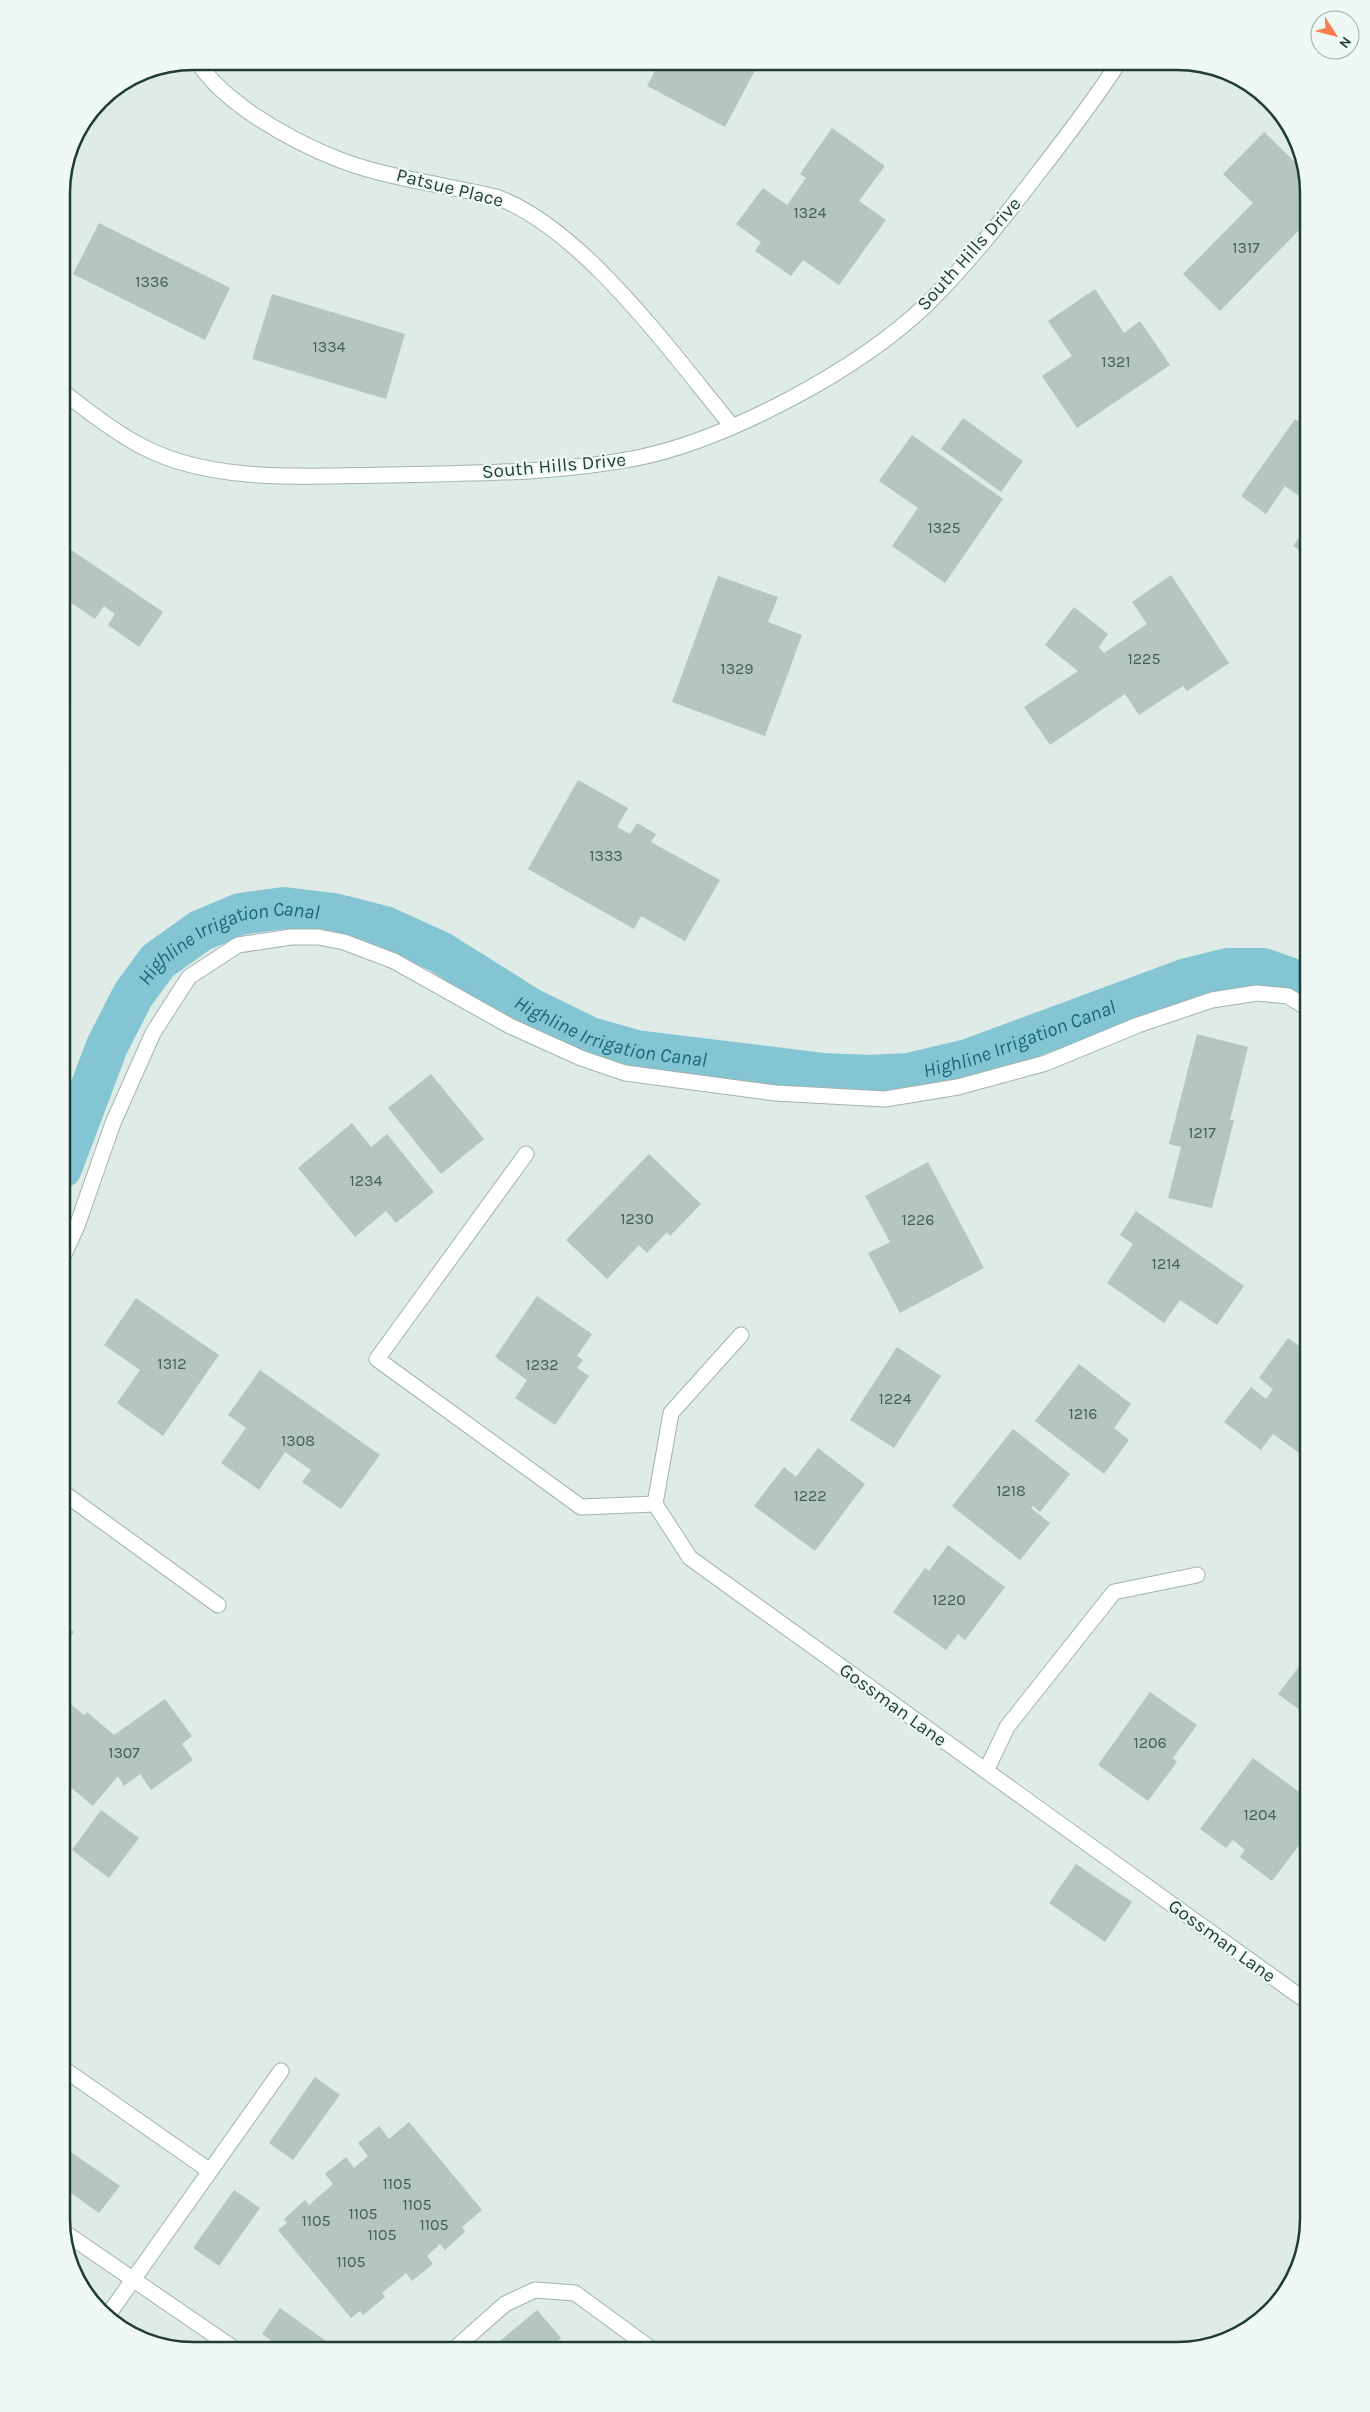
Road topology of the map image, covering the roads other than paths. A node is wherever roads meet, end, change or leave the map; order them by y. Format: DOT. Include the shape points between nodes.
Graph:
graph roads {
  1 [pos="203,70"];
  2 [pos="1113,70"];
  3 [pos="70,396"];
  4 [pos="732,426"];
  5 [pos="1300,1004"];
  6 [pos="526,1154"];
  7 [pos="70,1241"];
  8 [pos="741,1335"];
  9 [pos="70,1498"];
  10 [pos="656,1504"];
  11 [pos="1197,1575"];
  12 [pos="218,1605"];
  13 [pos="986,1771"];
  14 [pos="1300,1997"];
  15 [pos="282,2071"];
  16 [pos="70,2073"];
  17 [pos="210,2172"];
  18 [pos="71,2237"];
  19 [pos="134,2280"];
  20 [pos="111,2310"];
  21 [pos="224,2342"];
  22 [pos="461,2342"];
  23 [pos="642,2342"];
  1 -- 4 [label="street, Patsue Place" via="230,98 266,124 341,161 496,198 517,205 542,221 582,255 636,310"];
  2 -- 4 [label="street, South Hills Drive" via="1002,220 924,307 832,374"];
  3 -- 4 [label="street, South Hills Drive" via="145,448 176,460 218,470 270,475 503,473 593,466 687,444"];
  5 -- 7 [label="street" via="1288,996 1257,993 1212,1000 1138,1025 1046,1063 958,1087 885,1099 775,1093 626,1073 605,1067 510,1026 427,979 364,949 318,937 262,940 238,945 189,977 153,1032 113,1123"];
  6 -- 10 [label="street" via="377,1359 581,1507"];
  8 -- 10 [label="street" via="671,1414"];
  9 -- 12 [label="street"];
  10 -- 13 [label="street, Gossman Lane" via="690,1558"];
  11 -- 13 [label="street" via="1114,1592 1007,1727"];
  13 -- 14 [label="street, Gossman Lane"];
  15 -- 17 [label="street"];
  16 -- 17 [label="street"];
  17 -- 19 [label="street"];
  18 -- 19 [label="street"];
  19 -- 20 [label="street"];
  19 -- 21 [label="street"];
  22 -- 23 [label="street" via="505,2304 535,2290 575,2292"];
}
